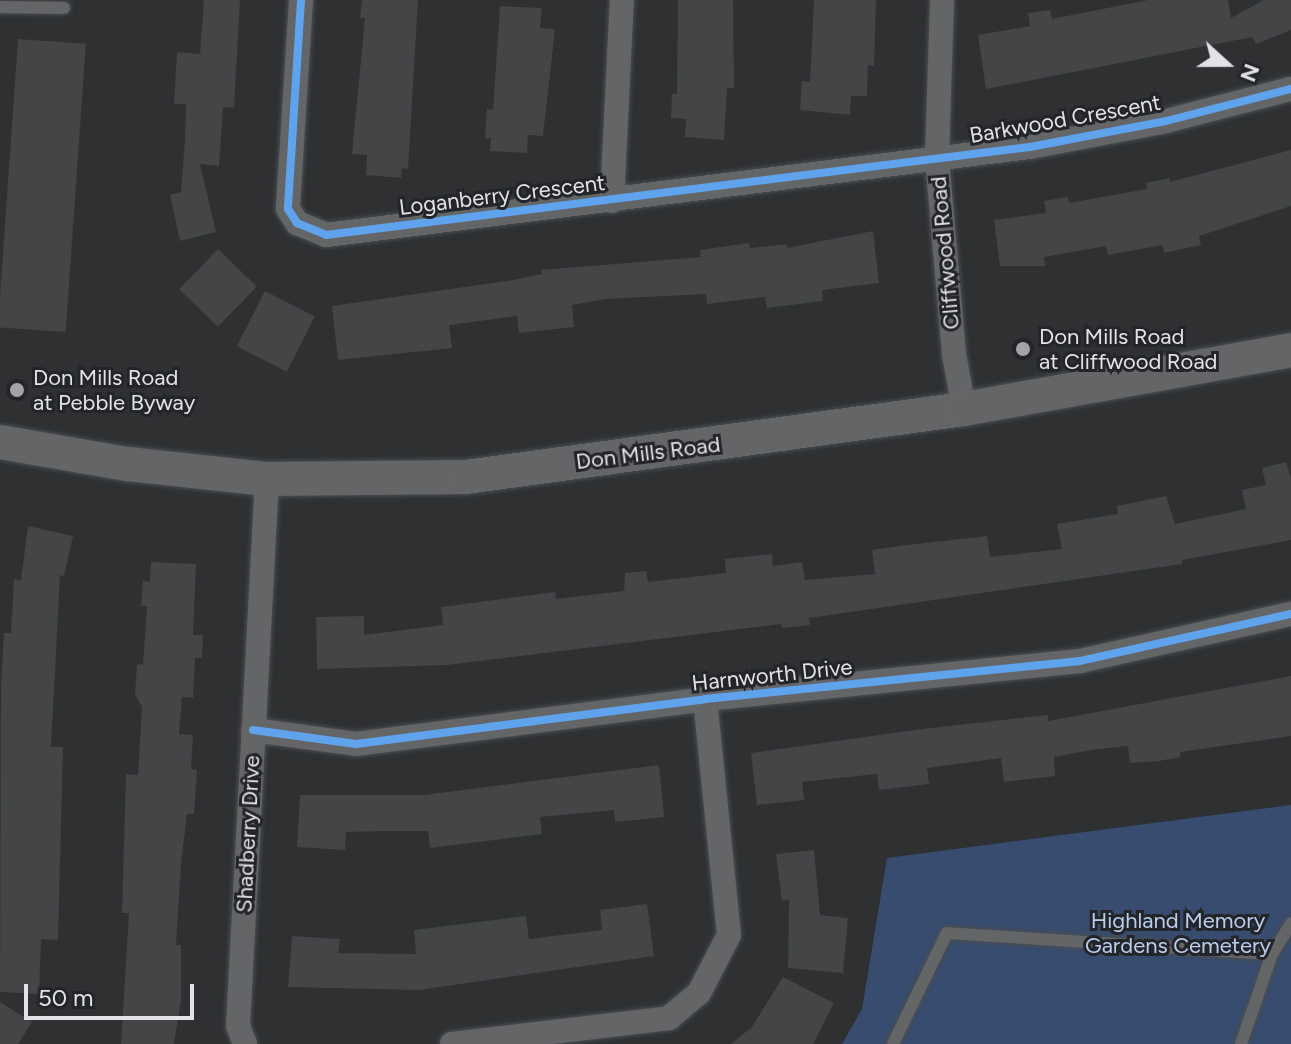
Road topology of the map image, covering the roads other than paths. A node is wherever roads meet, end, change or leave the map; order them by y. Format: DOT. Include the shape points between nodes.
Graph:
graph roads {
  1 [pos="301,0"];
  2 [pos="622,0"];
  3 [pos="942,0"];
  4 [pos="48,4"];
  5 [pos="0,7"];
  6 [pos="64,8"];
  7 [pos="1291,89"];
  8 [pos="937,159"];
  9 [pos="612,201"];
  10 [pos="1291,350"];
  11 [pos="964,409"];
  12 [pos="0,442"];
  13 [pos="267,479"];
  14 [pos="1291,614"];
  15 [pos="705,699"];
  16 [pos="253,730"];
  17 [pos="1291,923"];
  18 [pos="1272,954"];
  19 [pos="245,1044"];
  20 [pos="452,1044"];
  21 [pos="893,1044"];
  22 [pos="1241,1044"];
  1 -- 9 [label="street, Loganberry Crescent" via="288,209 297,223 326,235 344,235"];
  2 -- 9 [label="street"];
  3 -- 8 [label="street, Cliffwood Road"];
  4 -- 5 [label="lane"];
  4 -- 6 [label="lane"];
  7 -- 8 [label="street, Barkwood Crescent" via="1101,135"];
  8 -- 9 [label="street, Loganberry Crescent"];
  8 -- 11 [label="street, Cliffwood Road" via="954,354"];
  10 -- 11 [label="main road, Don Mills Road" via="1155,379"];
  11 -- 13 [label="main road, Don Mills Road" via="466,477"];
  12 -- 13 [label="main road, Don Mills Road" via="128,464"];
  13 -- 16 [label="street, Shadberry Drive"];
  14 -- 15 [label="street, Harnworth Drive" via="1080,661"];
  15 -- 16 [label="street, Harnworth Drive" via="356,744"];
  15 -- 20 [label="street" via="729,935 699,993 669,1018"];
  16 -- 19 [label="street, Shadberry Drive" via="238,1026"];
  17 -- 18 [label="lane"];
  18 -- 21 [label="lane" via="947,933"];
  18 -- 22 [label="lane"];
}
